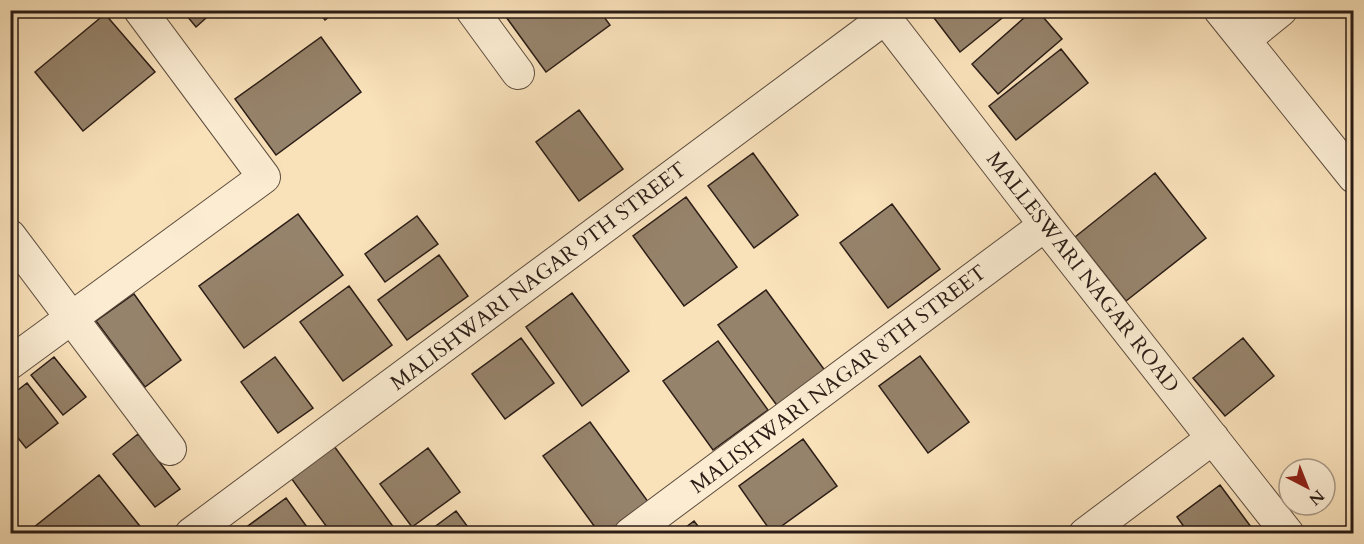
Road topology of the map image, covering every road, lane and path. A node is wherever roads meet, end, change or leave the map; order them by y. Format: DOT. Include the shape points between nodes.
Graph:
graph roads {
  1 [pos="140,10"];
  2 [pos="472,10"];
  3 [pos="1220,10"];
  4 [pos="1281,10"];
  5 [pos="882,14"];
  6 [pos="1244,40"];
  7 [pos="518,73"];
  8 [pos="1353,177"];
  9 [pos="1045,225"];
  10 [pos="10,236"];
  11 [pos="72,318"];
  12 [pos="10,363"];
  13 [pos="1213,438"];
  14 [pos="171,449"];
  15 [pos="191,534"];
  16 [pos="630,534"];
  17 [pos="1084,534"];
  18 [pos="1288,534"];
  1 -- 11 [label="street" via="264,177"];
  2 -- 7 [label="street"];
  3 -- 6 [label="street"];
  4 -- 6 [label="street"];
  5 -- 9 [label="street, MALLESWARI NAGAR ROAD"];
  5 -- 15 [label="street, MALISHWARI NAGAR 9TH STREET"];
  6 -- 8 [label="street"];
  9 -- 13 [label="street, MALLESWARI NAGAR ROAD"];
  9 -- 16 [label="street, MALISHWARI NAGAR 8TH STREET"];
  10 -- 11 [label="street"];
  11 -- 12 [label="street"];
  11 -- 14 [label="street"];
  13 -- 17 [label="street"];
  13 -- 18 [label="street, MALLESWARI NAGAR ROAD"];
}
